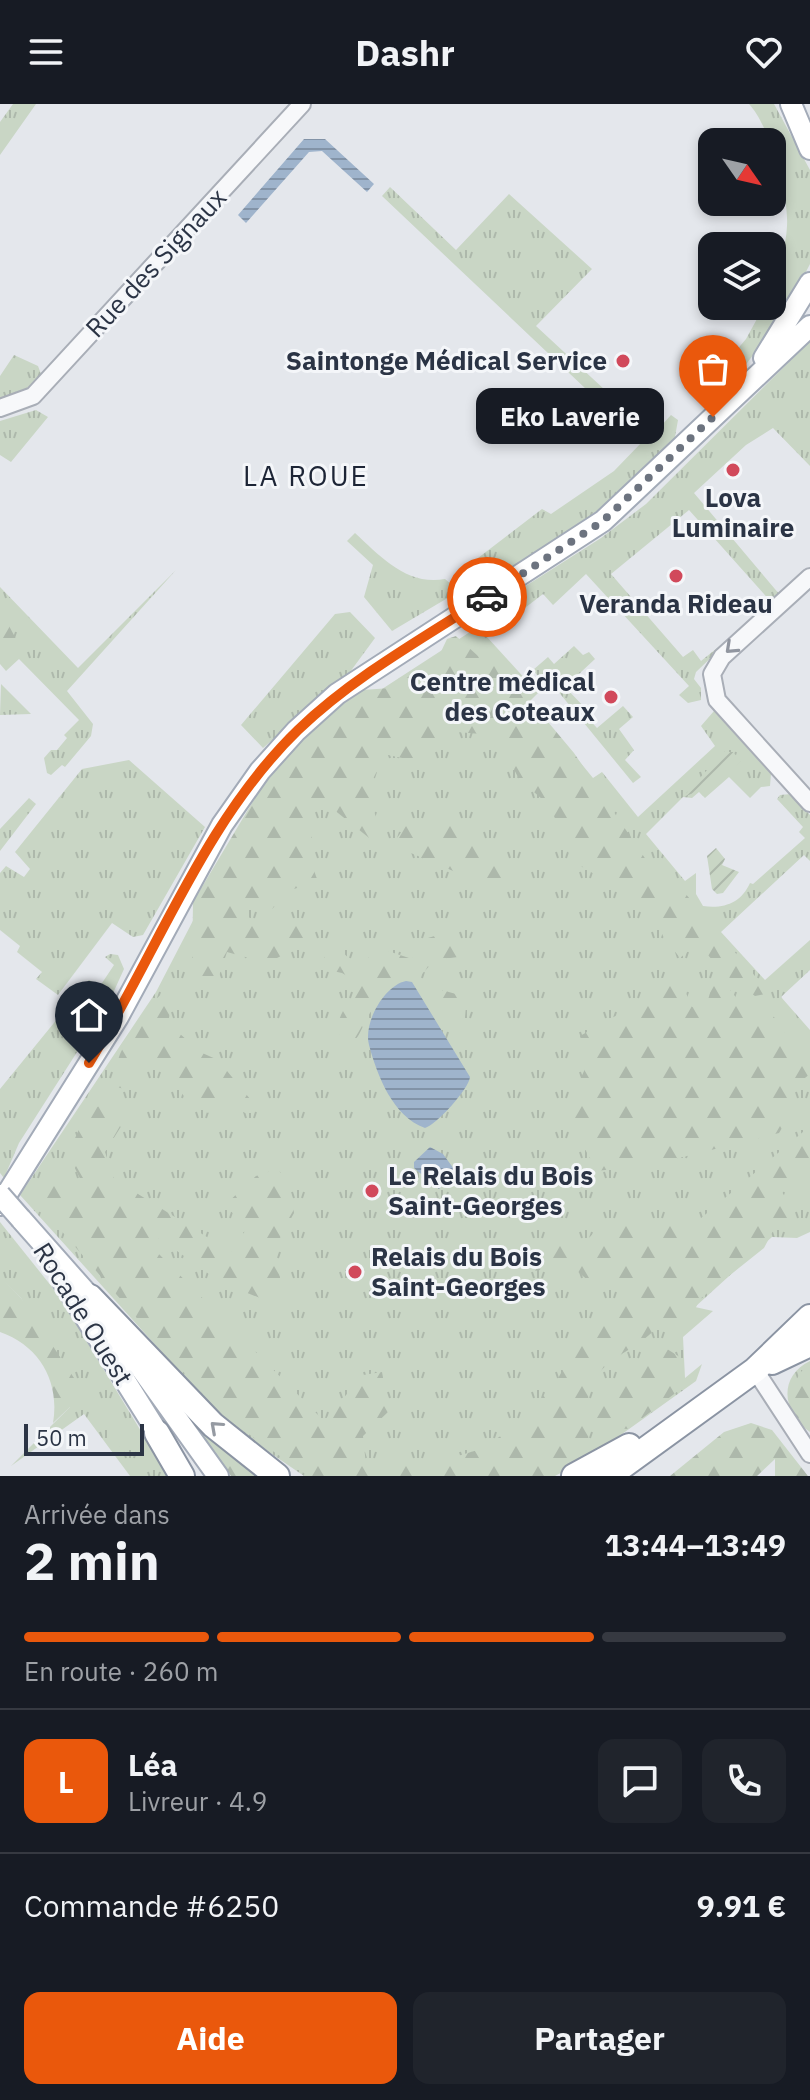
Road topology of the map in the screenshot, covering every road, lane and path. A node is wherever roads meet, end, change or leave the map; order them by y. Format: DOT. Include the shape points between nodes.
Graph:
graph roads {
  1 [pos="302,104"];
  2 [pos="793,104"];
  3 [pos="810,117"];
  4 [pos="810,149"];
  5 [pos="810,283"];
  6 [pos="810,326"];
  7 [pos="751,378"];
  8 [pos="0,408"];
  9 [pos="810,577"];
  10 [pos="810,803"];
  11 [pos="0,1195"];
  12 [pos="0,1205"];
  13 [pos="27,1226"];
  14 [pos="90,1297"];
  15 [pos="810,1317"];
  16 [pos="810,1344"];
  17 [pos="755,1370"];
  18 [pos="712,1401"];
  19 [pos="157,1433"];
  20 [pos="810,1454"];
  21 [pos="184,1476"];
  22 [pos="218,1476"];
  23 [pos="277,1476"];
  24 [pos="574,1476"];
  25 [pos="609,1476"];
  26 [pos="632,1476"];
  1 -- 8 [label="street, Rue des Signaux" via="33,396"];
  2 -- 3 [label="main road"];
  2 -- 4 [label="main road"];
  5 -- 7 [label="main road"];
  6 -- 7 [label="main road"];
  7 -- 12 [label="main road" via="603,521 337,694 296,731 222,825 118,1017"];
  9 -- 10 [label="street, one-way" via="722,657 712,674 717,700"];
  11 -- 13 [label="main road, bridge"];
  13 -- 14 [label="main road, Rocade Ouest"];
  13 -- 19 [label="main road, Rocade Ouest"];
  14 -- 22 [label="main road, Rocade Ouest"];
  23 -- 14 [label="highway, one-way" via="213,1425"];
  15 -- 17 [label="highway"];
  16 -- 17 [label="highway"];
  17 -- 18 [label="highway"];
  17 -- 20 [label="street"];
  18 -- 24 [label="highway"];
  18 -- 25 [label="highway"];
  18 -- 26 [label="highway"];
  19 -- 21 [label="highway"];
}
